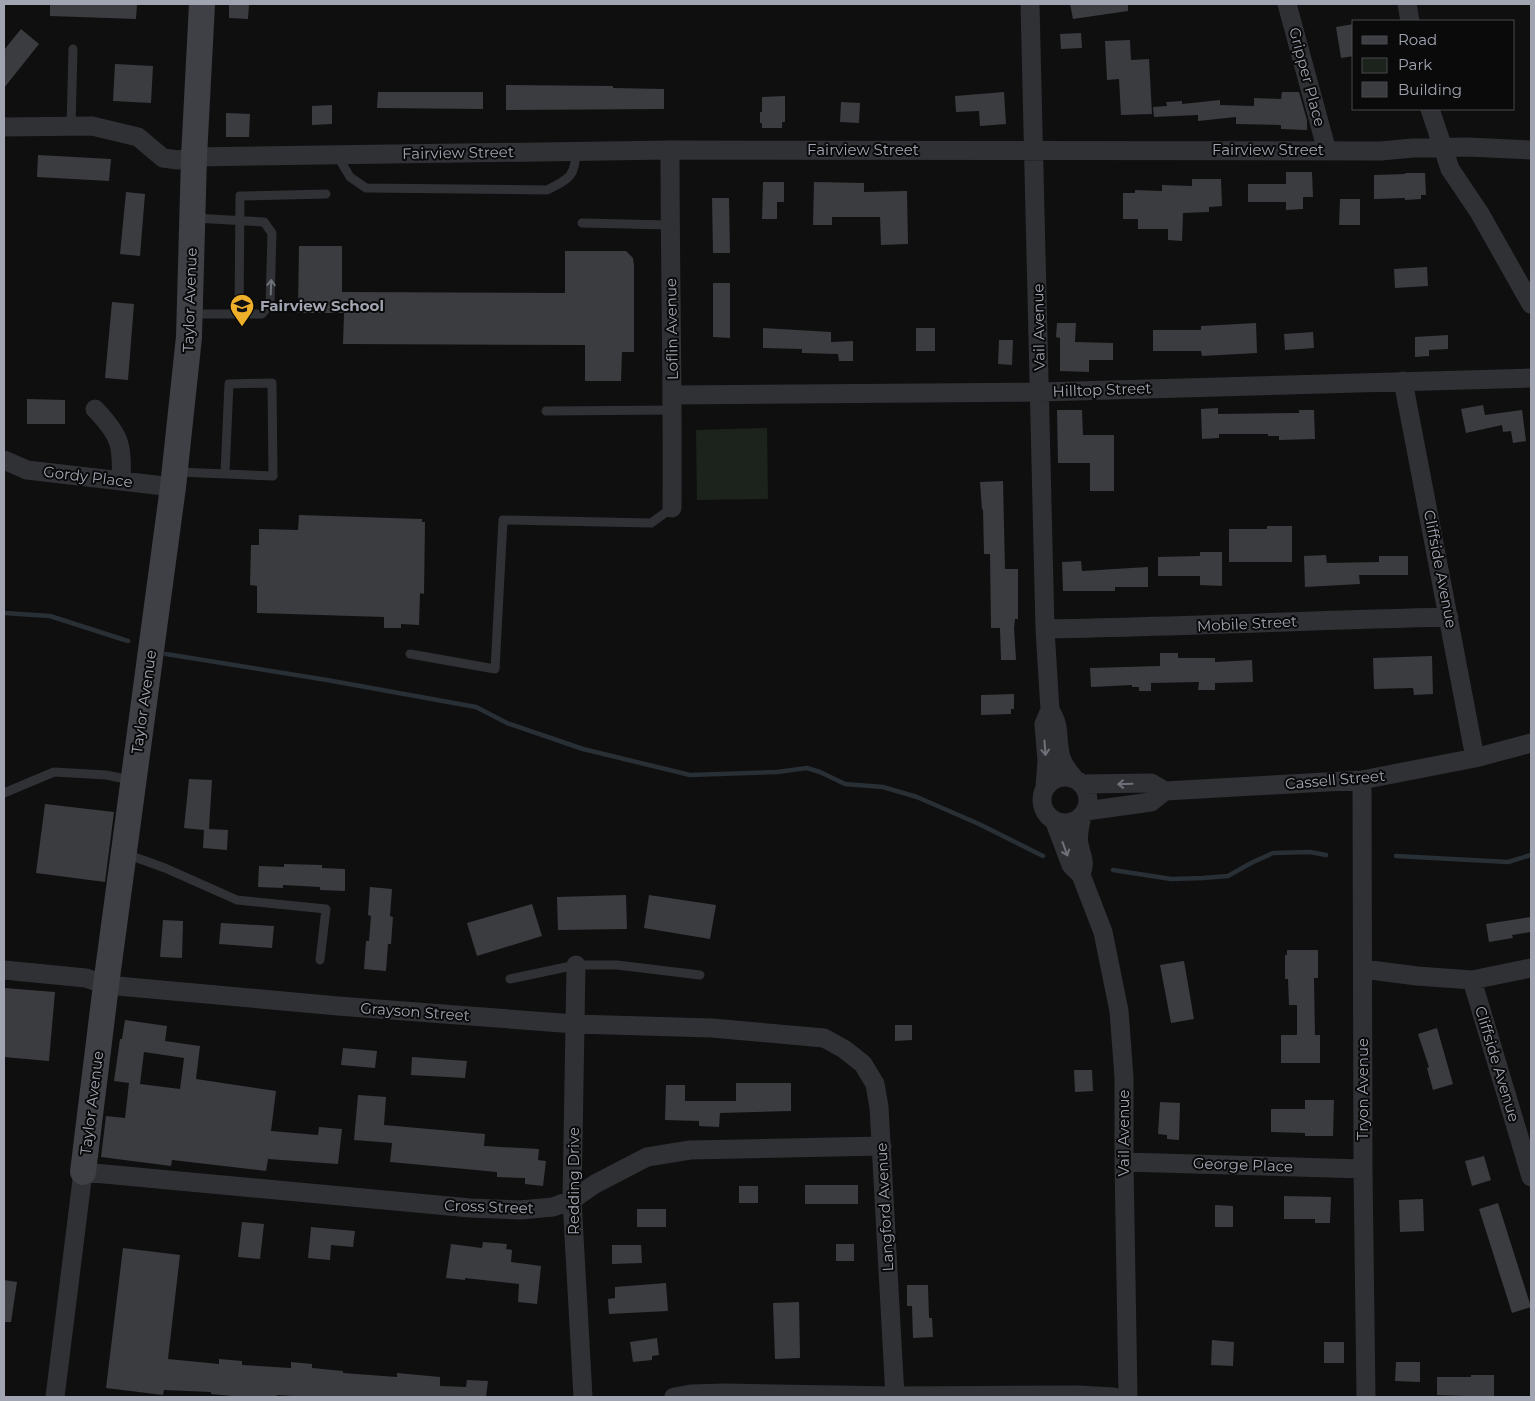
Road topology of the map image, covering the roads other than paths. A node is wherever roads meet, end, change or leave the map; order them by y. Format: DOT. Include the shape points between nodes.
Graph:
graph roads {
  1 [pos="202,4"];
  2 [pos="1030,4"];
  3 [pos="1287,4"];
  4 [pos="1407,4"];
  5 [pos="1410,20"];
  6 [pos="73,49"];
  7 [pos="1430,110"];
  8 [pos="4,126"];
  9 [pos="70,126"];
  10 [pos="1443,148"];
  11 [pos="670,150"];
  12 [pos="1035,150"];
  13 [pos="1327,150"];
  14 [pos="1531,150"];
  15 [pos="576,152"];
  16 [pos="336,155"];
  17 [pos="194,156"];
  18 [pos="326,194"];
  19 [pos="193,218"];
  20 [pos="239,221"];
  21 [pos="582,223"];
  22 [pos="670,225"];
  23 [pos="1531,304"];
  24 [pos="190,314"];
  25 [pos="239,314"];
  26 [pos="1531,378"];
  27 [pos="1403,381"];
  28 [pos="1040,392"];
  29 [pos="673,402"];
  30 [pos="95,409"];
  31 [pos="546,411"];
  32 [pos="4,460"];
  33 [pos="225,473"];
  34 [pos="174,479"];
  35 [pos="121,481"];
  36 [pos="672,508"];
  37 [pos="1449,617"];
  38 [pos="1045,629"];
  39 [pos="410,654"];
  40 [pos="1050,710"];
  41 [pos="1531,743"];
  42 [pos="1475,758"];
  43 [pos="134,780"];
  44 [pos="1362,780"];
  45 [pos="1079,781"];
  46 [pos="1045,787"];
  47 [pos="1165,791"];
  48 [pos="4,793"];
  49 [pos="1084,814"];
  50 [pos="1054,820"];
  51 [pos="124,853"];
  52 [pos="1081,875"];
  53 [pos="320,960"];
  54 [pos="576,965"];
  55 [pos="1531,968"];
  56 [pos="1363,969"];
  57 [pos="4,970"];
  58 [pos="700,975"];
  59 [pos="510,979"];
  60 [pos="1472,980"];
  61 [pos="106,985"];
  62 [pos="575,1024"];
  63 [pos="827,1040"];
  64 [pos="882,1146"];
  65 [pos="1124,1162"];
  66 [pos="1363,1169"];
  67 [pos="83,1172"];
  68 [pos="1531,1177"];
  69 [pos="572,1200"];
  70 [pos="895,1396"];
  71 [pos="55,1397"];
  72 [pos="583,1397"];
  73 [pos="674,1397"];
  74 [pos="1114,1397"];
  75 [pos="1128,1397"];
  76 [pos="1366,1397"];
  1 -- 17 [label="street, Taylor Avenue"];
  2 -- 12 [label="street, Vail Avenue"];
  3 -- 13 [label="street, Gripper Place"];
  4 -- 5 [label="street"];
  6 -- 9 [label="lane"];
  7 -- 10 [label="street"];
  8 -- 9 [label="street, Fairview Street"];
  9 -- 17 [label="street, Fairview Street" via="92,126 138,137 163,158 178,160"];
  10 -- 13 [label="street, Fairview Street"];
  10 -- 14 [label="street, Fairview Street"];
  10 -- 23 [label="street" via="1450,169 1479,212"];
  11 -- 12 [label="street, Fairview Street"];
  11 -- 15 [label="street, Fairview Street"];
  11 -- 22 [label="street, Loflin Avenue"];
  12 -- 13 [label="street, Fairview Street"];
  12 -- 28 [label="street, Vail Avenue"];
  15 -- 16 [label="street, Fairview Street"];
  15 -- 16 [label="lane" via="576,167 566,181 548,190 366,188 350,177"];
  16 -- 17 [label="street, Fairview Street"];
  17 -- 19 [label="street, Taylor Avenue"];
  18 -- 20 [label="lane" via="240,196"];
  19 -- 20 [label="lane"];
  19 -- 24 [label="street, Taylor Avenue"];
  20 -- 25 [label="lane"];
  25 -- 20 [label="lane, one-way" via="262,314 270,304 272,233 264,222"];
  21 -- 22 [label="lane"];
  22 -- 29 [label="street, Loflin Avenue"];
  24 -- 25 [label="lane"];
  24 -- 34 [label="street, Taylor Avenue"];
  26 -- 27 [label="street, Hilltop Street"];
  27 -- 28 [label="street, Hilltop Street"];
  27 -- 37 [label="street, Cliffside Avenue"];
  28 -- 29 [label="street, Hilltop Street"];
  28 -- 38 [label="street, Vail Avenue"];
  29 -- 31 [label="lane"];
  29 -- 36 [label="street, Loflin Avenue"];
  30 -- 35 [label="street" via="118,439 122,459"];
  32 -- 35 [label="street, Gordy Place" via="27,470"];
  33 -- 33 [label="lane" via="272,476 272,383 229,384"];
  33 -- 34 [label="lane"];
  34 -- 35 [label="street, Gordy Place"];
  34 -- 43 [label="street, Taylor Avenue"];
  36 -- 39 [label="lane" via="651,523 503,520 495,669"];
  37 -- 38 [label="street, Mobile Street"];
  37 -- 42 [label="street, Cliffside Avenue"];
  38 -- 40 [label="street, Vail Avenue"];
  40 -- 45 [label="street, Vail Avenue" via="1057,722 1060,755 1066,768"];
  40 -- 46 [label="street, Vail Avenue, one-way" via="1044,724"];
  41 -- 42 [label="street, Cassell Street"];
  42 -- 44 [label="street, Cassell Street"];
  43 -- 48 [label="lane" via="54,772"];
  43 -- 51 [label="street, Taylor Avenue"];
  44 -- 47 [label="street, Cassell Street"];
  44 -- 56 [label="street, Tryon Avenue"];
  45 -- 46 [label="street" via="1058,777"];
  47 -- 45 [label="street, Cassell Street, one-way" via="1151,783"];
  45 -- 49 [label="street" via="1089,796"];
  46 -- 50 [label="street" via="1042,803 1048,816"];
  47 -- 49 [label="street, Cassell Street" via="1151,802"];
  49 -- 50 [label="street" via="1069,823"];
  49 -- 52 [label="street, Vail Avenue" via="1078,836 1085,861"];
  50 -- 52 [label="street, Vail Avenue, one-way" via="1071,865"];
  51 -- 53 [label="lane" via="237,900 326,909"];
  51 -- 61 [label="street, Taylor Avenue"];
  52 -- 65 [label="street, Vail Avenue" via="1103,932 1119,1011 1124,1077"];
  54 -- 58 [label="lane" via="617,965"];
  54 -- 59 [label="lane"];
  54 -- 62 [label="street, Redding Drive"];
  55 -- 60 [label="street"];
  56 -- 60 [label="street"];
  56 -- 66 [label="street, Tryon Avenue"];
  57 -- 61 [label="street, Grayson Street" via="86,978"];
  60 -- 68 [label="street, Cliffside Avenue"];
  61 -- 62 [label="street, Grayson Street"];
  61 -- 67 [label="street, Taylor Avenue"];
  62 -- 63 [label="street, Grayson Street" via="712,1028"];
  62 -- 69 [label="street, Redding Drive"];
  63 -- 64 [label="street, Langford Avenue" via="863,1064 875,1084"];
  64 -- 69 [label="street, Cross Street" via="690,1150 647,1157"];
  64 -- 70 [label="street, Langford Avenue"];
  65 -- 66 [label="street, George Place"];
  65 -- 75 [label="street, Vail Avenue"];
  66 -- 76 [label="street, Tryon Avenue"];
  67 -- 69 [label="street, Cross Street" via="470,1208 520,1210 553,1207"];
  67 -- 71 [label="street, Taylor Avenue"];
  69 -- 72 [label="street, Redding Drive"];
  70 -- 73 [label="street" via="725,1393"];
  70 -- 74 [label="street"];
}
